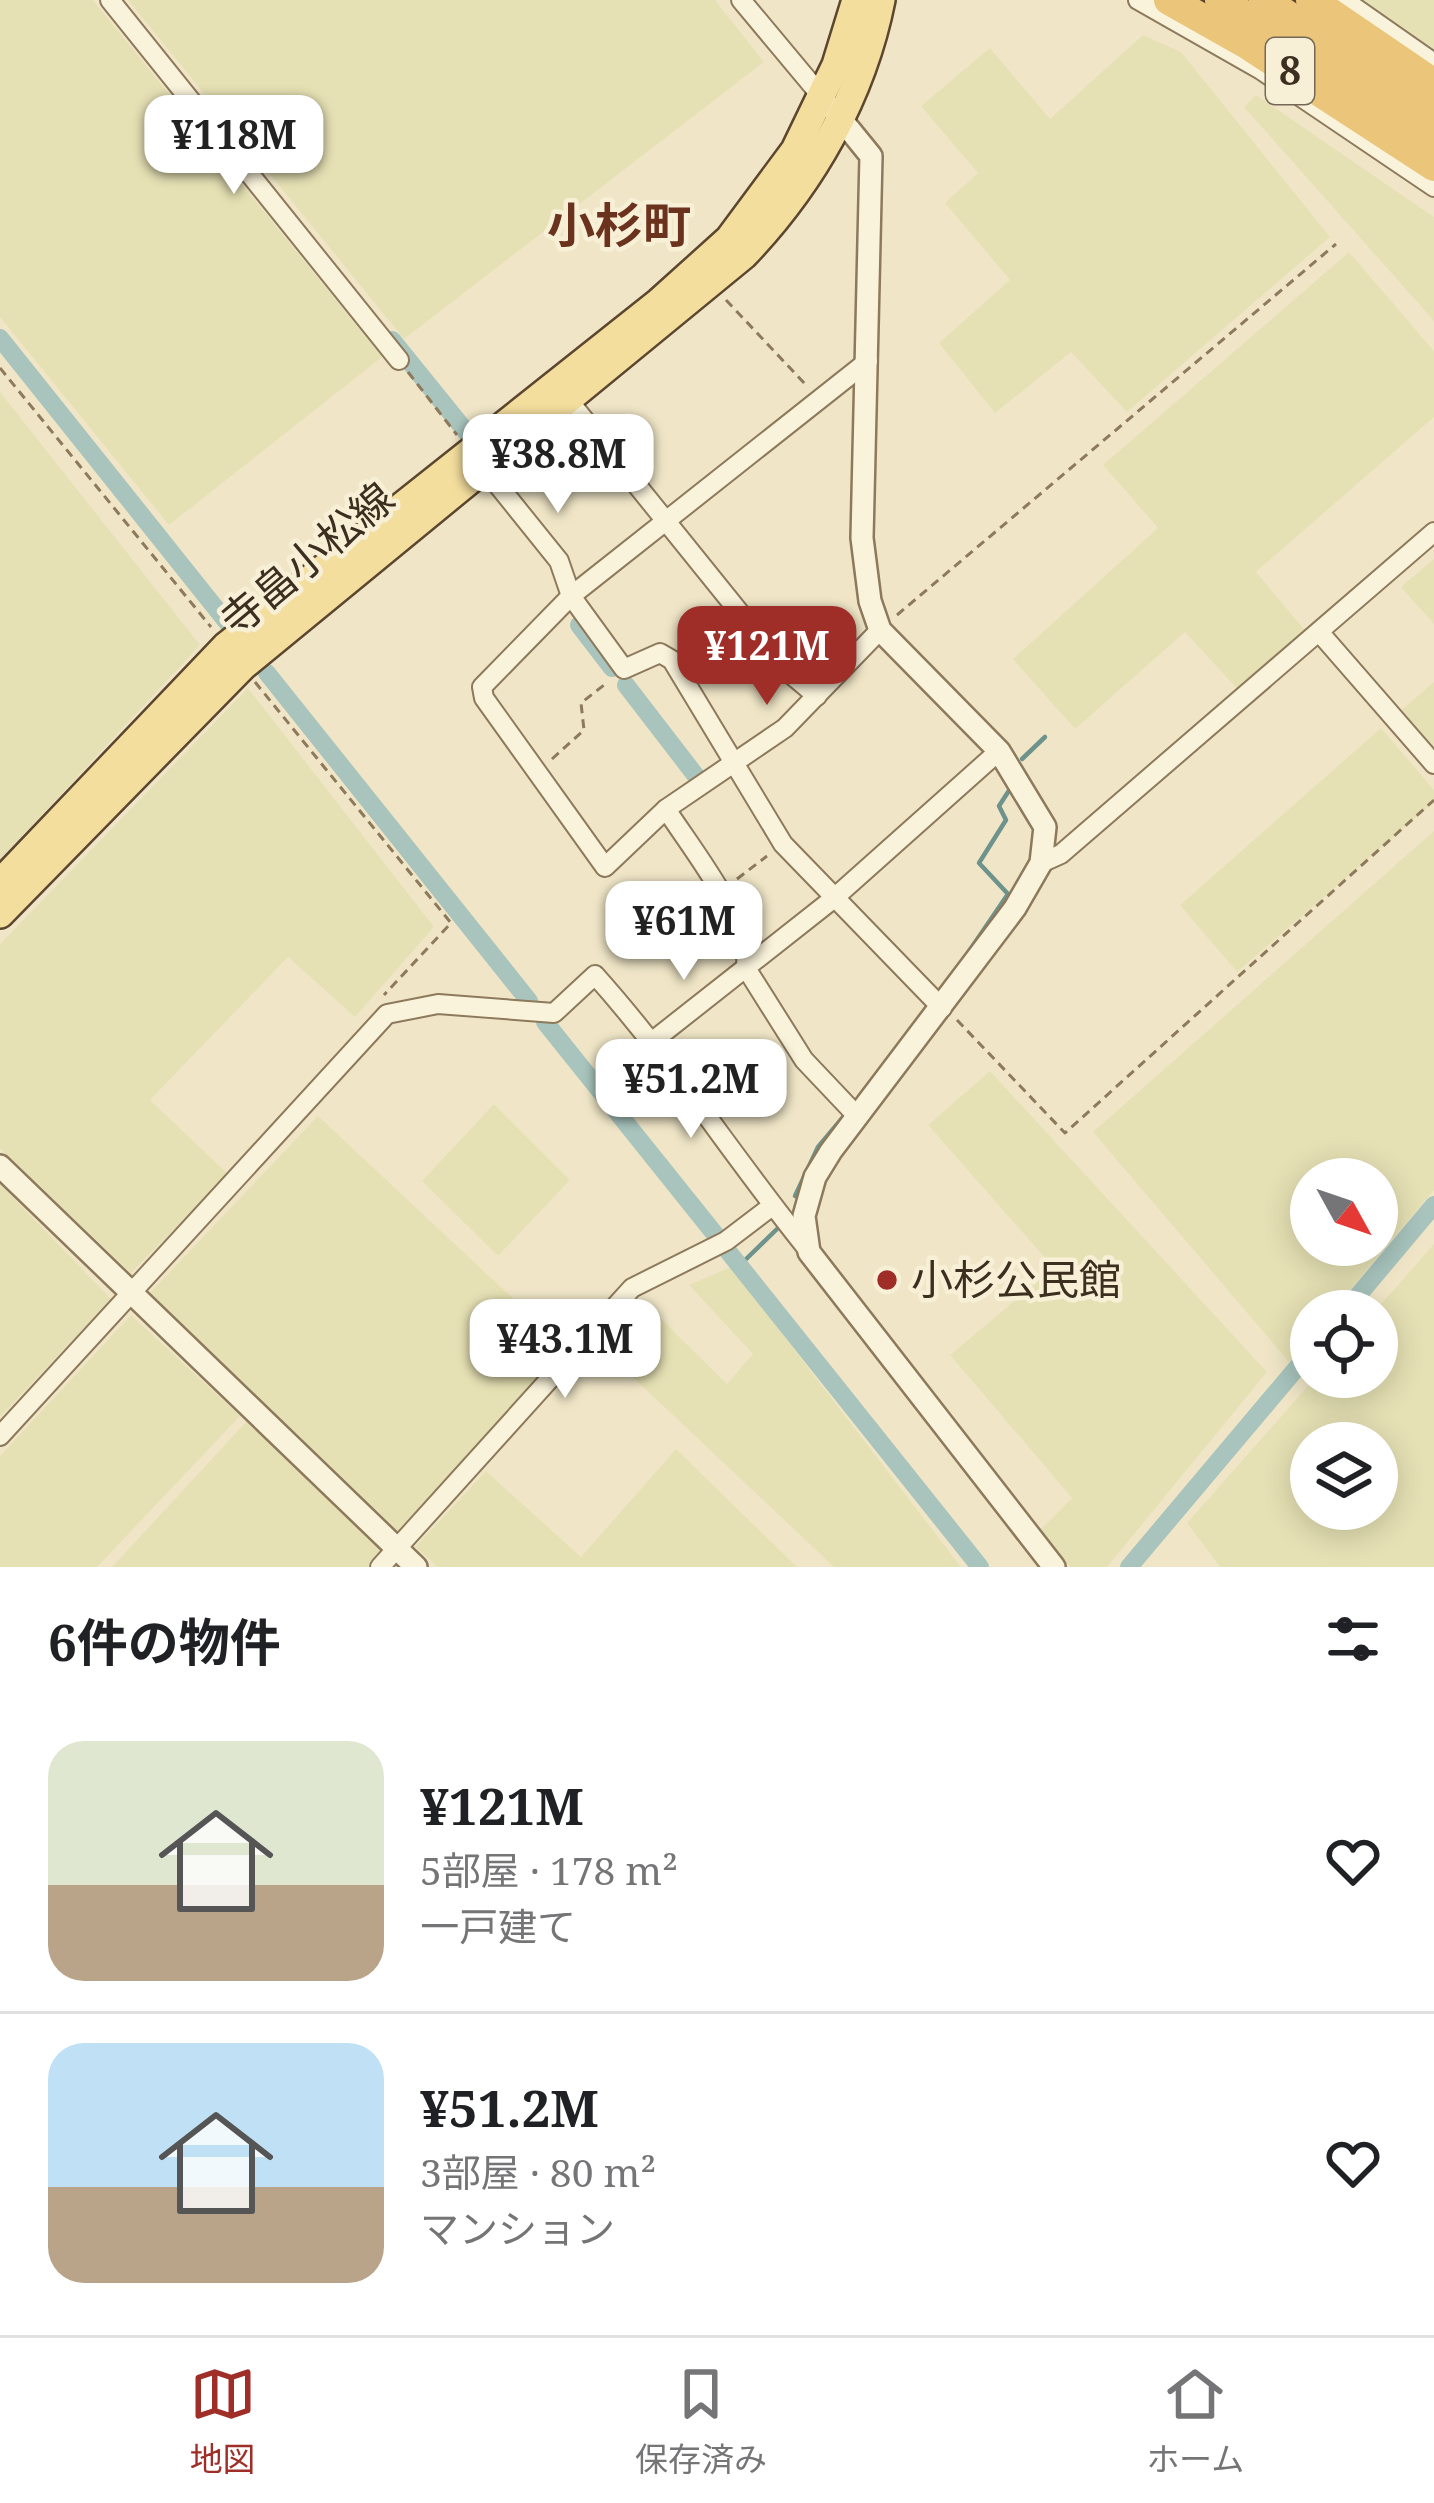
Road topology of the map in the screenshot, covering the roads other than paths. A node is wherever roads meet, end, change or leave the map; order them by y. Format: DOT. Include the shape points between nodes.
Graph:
graph roads {
  1 [pos="110,0"];
  2 [pos="741,0"];
  3 [pos="856,0"];
  4 [pos="881,0"];
  5 [pos="1138,0"];
  6 [pos="1168,0"];
  7 [pos="1220,0"];
  8 [pos="1264,0"];
  9 [pos="1311,0"];
  10 [pos="1344,0"];
  11 [pos="1434,63"];
  12 [pos="1434,84"];
  13 [pos="822,97"];
  14 [pos="1434,112"];
  15 [pos="841,119"];
  16 [pos="1434,136"];
  17 [pos="1434,166"];
  18 [pos="1434,187"];
  19 [pos="399,360"];
  20 [pos="868,361"];
  21 [pos="569,401"];
  22 [pos="478,461"];
  23 [pos="665,517"];
  24 [pos="1434,532"];
  25 [pos="571,596"];
  26 [pos="880,630"];
  27 [pos="1320,633"];
  28 [pos="235,656"];
  29 [pos="817,696"];
  30 [pos="999,751"];
  31 [pos="736,764"];
  32 [pos="1434,764"];
  33 [pos="666,809"];
  34 [pos="1042,862"];
  35 [pos="0,883"];
  36 [pos="833,899"];
  37 [pos="0,914"];
  38 [pos="746,968"];
  39 [pos="942,1008"];
  40 [pos="654,1040"];
  41 [pos="858,1117"];
  42 [pos="0,1166"];
  43 [pos="772,1206"];
  44 [pos="809,1252"];
  45 [pos="132,1296"];
  46 [pos="0,1436"];
  47 [pos="397,1550"];
  48 [pos="380,1567"];
  49 [pos="416,1567"];
  50 [pos="1054,1567"];
  1 -- 19 [label="street"];
  2 -- 13 [label="street"];
  3 -- 13 [label="main road, 寺畠小松線"];
  4 -- 15 [label="main road, 寺畠小松線"];
  5 -- 18 [label="street" via="1261,70"];
  6 -- 17 [label="highway, 8"];
  7 -- 16 [label="highway, 8"];
  8 -- 14 [label="highway, 8"];
  9 -- 12 [label="highway, 8"];
  10 -- 11 [label="street"];
  13 -- 15 [label="street"];
  13 -- 22 [label="main road, 寺畠小松線" via="784,169 729,239"];
  15 -- 20 [label="street" via="871,156"];
  15 -- 21 [label="main road, 寺畠小松線" via="768,230"];
  20 -- 23 [label="street"];
  20 -- 26 [label="street" via="862,538"];
  21 -- 22 [label="main road, 寺畠小松線"];
  21 -- 23 [label="street"];
  22 -- 25 [label="street" via="559,561"];
  22 -- 28 [label="main road, 寺畠小松線"];
  23 -- 25 [label="street"];
  23 -- 29 [label="street" via="785,670"];
  24 -- 27 [label="street"];
  25 -- 31 [label="street" via="624,669 660,653 672,660"];
  25 -- 33 [label="street" via="482,687 484,698 605,867"];
  26 -- 29 [label="street"];
  26 -- 30 [label="street"];
  27 -- 32 [label="street"];
  27 -- 34 [label="street"];
  28 -- 35 [label="main road, 寺畠小松線"];
  28 -- 37 [label="main road, 寺畠小松線"];
  29 -- 31 [label="street"];
  30 -- 34 [label="street" via="1045,827"];
  30 -- 36 [label="street"];
  31 -- 33 [label="street"];
  31 -- 36 [label="street" via="783,844"];
  33 -- 38 [label="street" via="719,892 748,955"];
  34 -- 39 [label="street"];
  36 -- 38 [label="street"];
  36 -- 39 [label="street"];
  38 -- 40 [label="street"];
  38 -- 41 [label="street" via="804,1060"];
  39 -- 41 [label="street"];
  40 -- 43 [label="street"];
  40 -- 45 [label="street" via="595,975 554,1012 439,1004 387,1014"];
  41 -- 44 [label="street" via="814,1177 803,1216"];
  42 -- 45 [label="street"];
  43 -- 44 [label="street"];
  43 -- 47 [label="street" via="726,1241 632,1288"];
  44 -- 50 [label="street"];
  45 -- 46 [label="street"];
  45 -- 47 [label="street"];
  47 -- 48 [label="street"];
  47 -- 49 [label="street"];
}
